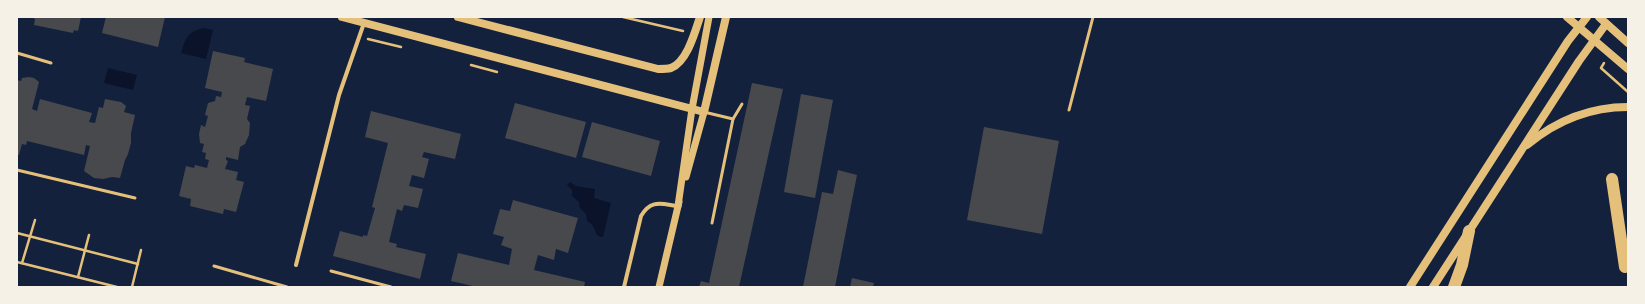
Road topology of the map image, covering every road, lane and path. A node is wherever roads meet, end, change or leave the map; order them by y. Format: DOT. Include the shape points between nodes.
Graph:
graph roads {
  1 [pos="342,17"];
  2 [pos="458,17"];
  3 [pos="623,17"];
  4 [pos="700,17"];
  5 [pos="709,17"];
  6 [pos="726,17"];
  7 [pos="1094,17"];
  8 [pos="1567,17"];
  9 [pos="1587,17"];
  10 [pos="1598,17"];
  11 [pos="364,23"];
  12 [pos="1606,24"];
  13 [pos="1579,27"];
  14 [pos="685,32"];
  15 [pos="360,37"];
  16 [pos="1594,40"];
  17 [pos="1628,43"];
  18 [pos="403,47"];
  19 [pos="17,53"];
  20 [pos="51,63"];
  21 [pos="466,64"];
  22 [pos="1601,68"];
  23 [pos="1628,69"];
  24 [pos="502,73"];
  25 [pos="1628,92"];
  26 [pos="742,104"];
  27 [pos="1628,107"];
  28 [pos="692,109"];
  29 [pos="1069,110"];
  30 [pos="704,112"];
  31 [pos="733,119"];
  32 [pos="1520,150"];
  33 [pos="17,170"];
  34 [pos="1612,179"];
  35 [pos="135,198"];
  36 [pos="678,206"];
  37 [pos="35,220"];
  38 [pos="712,223"];
  39 [pos="1469,231"];
  40 [pos="17,233"];
  41 [pos="89,235"];
  42 [pos="30,236"];
  43 [pos="84,250"];
  44 [pos="141,250"];
  45 [pos="17,262"];
  46 [pos="22,263"];
  47 [pos="138,264"];
  48 [pos="296,265"];
  49 [pos="214,266"];
  50 [pos="1625,267"];
  51 [pos="331,271"];
  52 [pos="78,277"];
  53 [pos="117,287"];
  54 [pos="132,287"];
  55 [pos="287,287"];
  56 [pos="391,287"];
  57 [pos="624,287"];
  58 [pos="659,287"];
  59 [pos="1410,287"];
  60 [pos="1433,287"];
  61 [pos="1454,287"];
  1 -- 11 [label="main road"];
  2 -- 4 [label="main road" via="658,69 671,68 679,63 693,40"];
  3 -- 14 [label="path"];
  5 -- 28 [label="street"];
  6 -- 30 [label="main road"];
  7 -- 29 [label="lane"];
  8 -- 13 [label="main road"];
  9 -- 13 [label="main road"];
  10 -- 12 [label="main road"];
  11 -- 15 [label="street"];
  11 -- 28 [label="main road"];
  12 -- 16 [label="main road"];
  12 -- 17 [label="main road"];
  13 -- 16 [label="main road"];
  13 -- 59 [label="main road"];
  15 -- 18 [label="path"];
  15 -- 48 [label="street" via="339,95"];
  16 -- 23 [label="main road"];
  16 -- 32 [label="main road"];
  19 -- 20 [label="lane"];
  21 -- 24 [label="path"];
  22 -- 25 [label="path"];
  26 -- 31 [label="lane"];
  27 -- 32 [label="main road" via="1597,109 1565,119"];
  28 -- 30 [label="main road"];
  28 -- 36 [label="street"];
  30 -- 31 [label="lane"];
  30 -- 36 [label="street"];
  31 -- 38 [label="lane"];
  32 -- 39 [label="main road"];
  33 -- 35 [label="lane"];
  34 -- 50 [label="highway"];
  36 -- 57 [label="street" via="654,204 646,208 641,216"];
  36 -- 58 [label="street"];
  37 -- 42 [label="path"];
  39 -- 60 [label="main road"];
  39 -- 61 [label="highway" via="1462,265"];
  40 -- 42 [label="path"];
  41 -- 43 [label="path"];
  42 -- 43 [label="path"];
  42 -- 46 [label="path"];
  43 -- 47 [label="path"];
  43 -- 52 [label="path"];
  44 -- 47 [label="path"];
  45 -- 46 [label="path"];
  46 -- 52 [label="path"];
  47 -- 54 [label="path"];
  49 -- 55 [label="lane"];
  51 -- 56 [label="lane"];
  52 -- 53 [label="path"];
}
